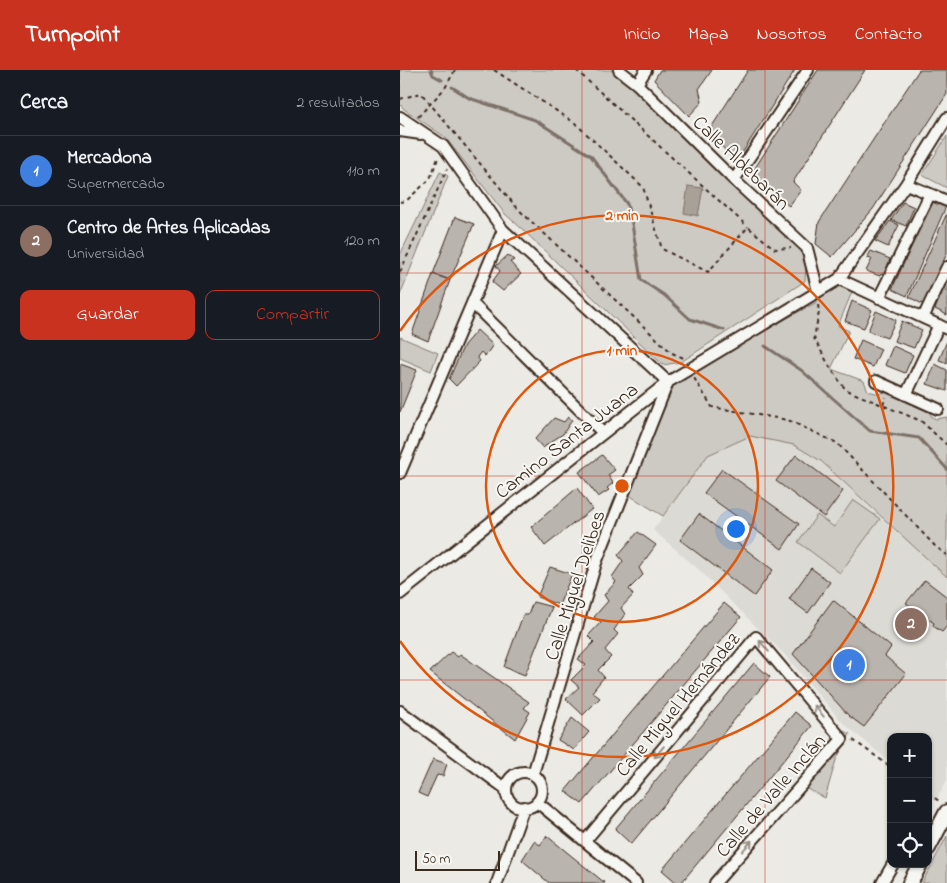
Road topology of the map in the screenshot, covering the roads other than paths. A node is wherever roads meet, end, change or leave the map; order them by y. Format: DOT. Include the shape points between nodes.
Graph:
graph roads {
  1 [pos="619,70"];
  2 [pos="646,70"];
  3 [pos="808,70"];
  4 [pos="637,84"];
  5 [pos="400,118"];
  6 [pos="947,118"];
  7 [pos="400,131"];
  8 [pos="425,134"];
  9 [pos="734,180"];
  10 [pos="906,184"];
  11 [pos="930,194"];
  12 [pos="947,202"];
  13 [pos="503,230"];
  14 [pos="947,267"];
  15 [pos="839,279"];
  16 [pos="818,292"];
  17 [pos="879,298"];
  18 [pos="472,302"];
  19 [pos="923,318"];
  20 [pos="943,327"];
  21 [pos="876,381"];
  22 [pos="668,382"];
  23 [pos="906,395"];
  24 [pos="938,409"];
  25 [pos="603,433"];
  26 [pos="400,473"];
  27 [pos="400,594"];
  28 [pos="796,684"];
  29 [pos="400,711"];
  30 [pos="533,774"];
  31 [pos="506,789"];
  32 [pos="537,802"];
  33 [pos="524,808"];
  34 [pos="947,812"];
  35 [pos="932,840"];
  36 [pos="585,841"];
  37 [pos="891,868"];
  38 [pos="918,868"];
  39 [pos="497,883"];
  40 [pos="636,883"];
  41 [pos="715,883"];
  42 [pos="882,883"];
  43 [pos="910,883"];
  1 -- 4 [label="street, Calle Aldebarán"];
  2 -- 4 [label="street"];
  3 -- 9 [label="street"];
  4 -- 9 [label="street, Calle Aldebarán"];
  5 -- 8 [label="street"];
  6 -- 10 [label="street"];
  7 -- 8 [label="street"];
  8 -- 13 [label="street" via="443,146"];
  9 -- 16 [label="street, Calle Aldebarán" via="807,248"];
  10 -- 11 [label="street"];
  10 -- 15 [label="street"];
  11 -- 12 [label="street"];
  11 -- 17 [label="street"];
  13 -- 18 [label="street"];
  13 -- 22 [label="street"];
  14 -- 19 [label="street"];
  15 -- 16 [label="street, Camino Santa Juana"];
  15 -- 17 [label="street"];
  16 -- 22 [label="street, Camino Santa Juana"];
  17 -- 19 [label="street"];
  18 -- 25 [label="street"];
  18 -- 26 [label="street"];
  19 -- 20 [label="street"];
  20 -- 23 [label="street"];
  21 -- 23 [label="street"];
  22 -- 25 [label="street, Camino Santa Juana"];
  22 -- 30 [label="street, Calle Miguel Delibes" via="596,563"];
  23 -- 24 [label="street"];
  25 -- 27 [label="street, Camino Santa Juana"];
  28 -- 36 [label="street, Calle Miguel Hernández, one-way" via="756,637"];
  41 -- 28 [label="street, Calle de Valle Inclán, one-way" via="842,739"];
  29 -- 31 [label="street"];
  30 -- 31 [label="street" via="520,772 514,775"];
  30 -- 32 [label="street" via="542,790"];
  31 -- 33 [label="street" via="509,800"];
  32 -- 33 [label="street"];
  32 -- 36 [label="street"];
  33 -- 39 [label="street"];
  34 -- 35 [label="street"];
  36 -- 40 [label="street"];
  37 -- 42 [label="street"];
  38 -- 43 [label="street"];
}
